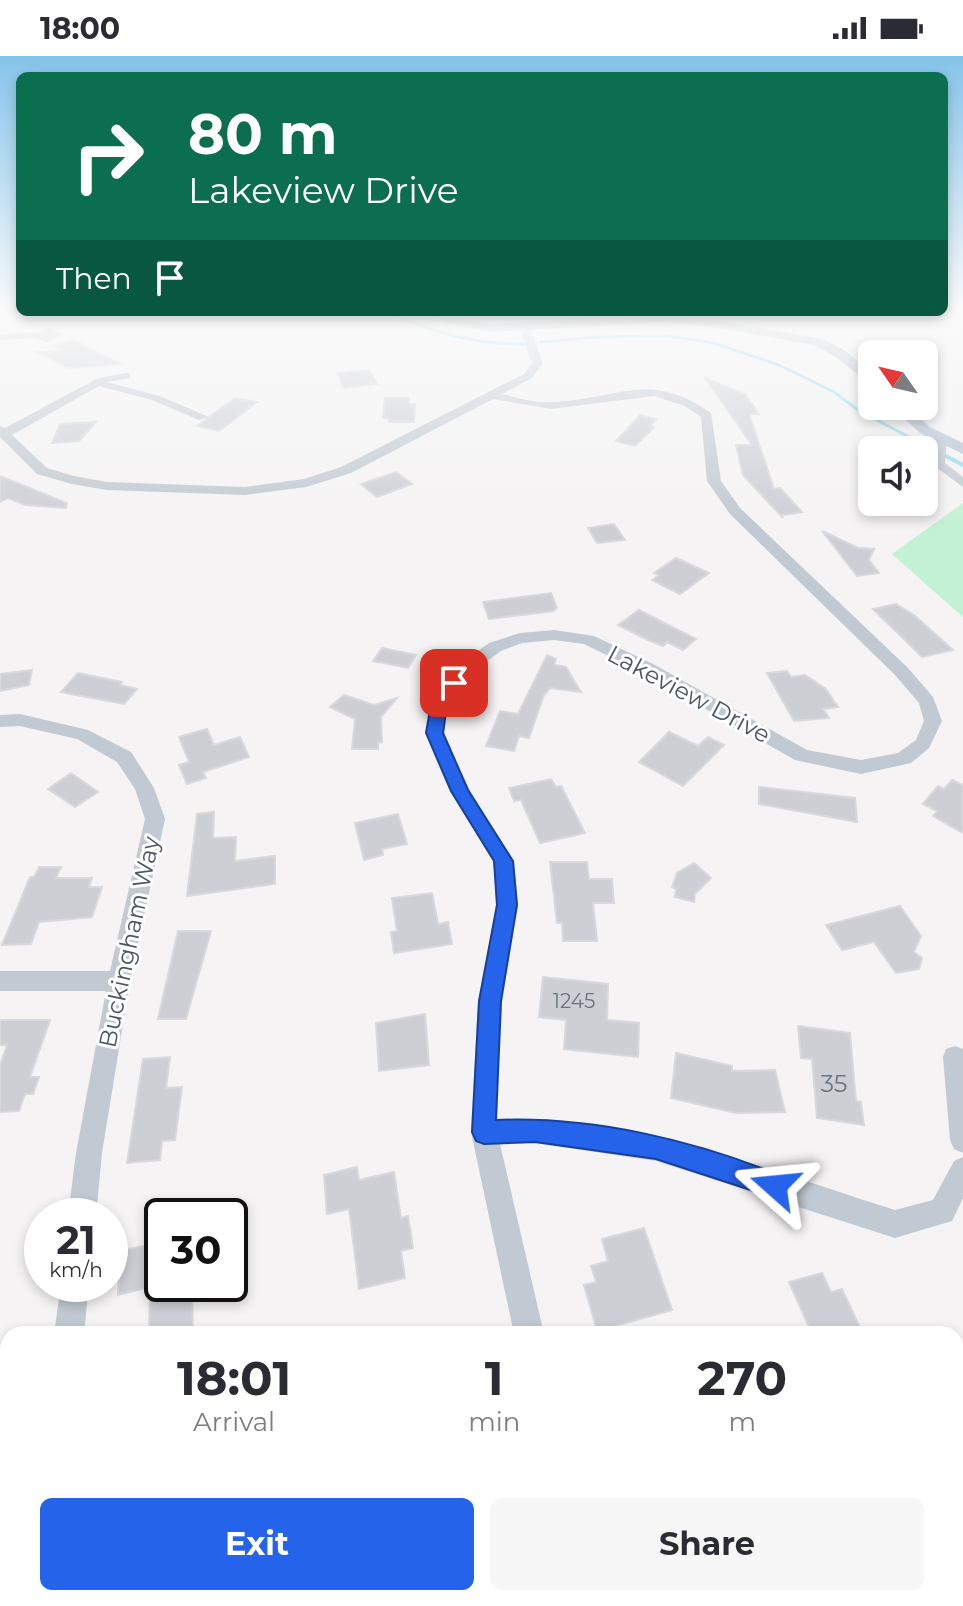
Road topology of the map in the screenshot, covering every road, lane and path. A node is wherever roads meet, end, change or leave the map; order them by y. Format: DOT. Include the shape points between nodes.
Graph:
graph roads {
  1 [pos="112,379"];
  2 [pos="522,379"];
  3 [pos="97,383"];
  4 [pos="493,395"];
  5 [pos="203,417"];
  6 [pos="914,420"];
  7 [pos="3,431"];
  8 [pos="939,447"];
  9 [pos="963,449"];
  10 [pos="963,483"];
  11 [pos="0,721"];
  12 [pos="0,981"];
  13 [pos="119,981"];
  14 [pos="955,1057"];
  15 [pos="484,1132"];
  16 [pos="963,1140"];
  17 [pos="963,1170"];
  18 [pos="84,1198"];
  19 [pos="73,1302"];
  20 [pos="70,1326"];
  21 [pos="527,1326"];
  1 -- 3 [label="street"];
  2 -- 4 [label="street"];
  3 -- 5 [label="street"];
  3 -- 7 [label="street"];
  4 -- 7 [label="street" via="346,470 306,483 245,491 72,480 42,471"];
  4 -- 15 [label="street, Lakeview Drive" via="535,406 642,392 664,394 699,409 707,416 714,481 735,511 901,671 927,701 933,721 923,744 904,758 861,767 802,755 588,640 520,638 473,663 439,704 435,733 460,791 504,861 507,905 490,1001"];
  6 -- 8 [label="main road"];
  8 -- 9 [label="main road"];
  8 -- 10 [label="street" via="944,471"];
  11 -- 13 [label="street, Buckingham Way" via="20,720 82,734 124,757 144,788 155,819"];
  12 -- 13 [label="street"];
  13 -- 18 [label="street, Buckingham Way"];
  14 -- 16 [label="street"];
  15 -- 17 [label="street" via="535,1130 656,1148 895,1224 942,1211"];
  15 -- 21 [label="street, Lakeview Drive"];
  19 -- 20 [label="street"];
}
